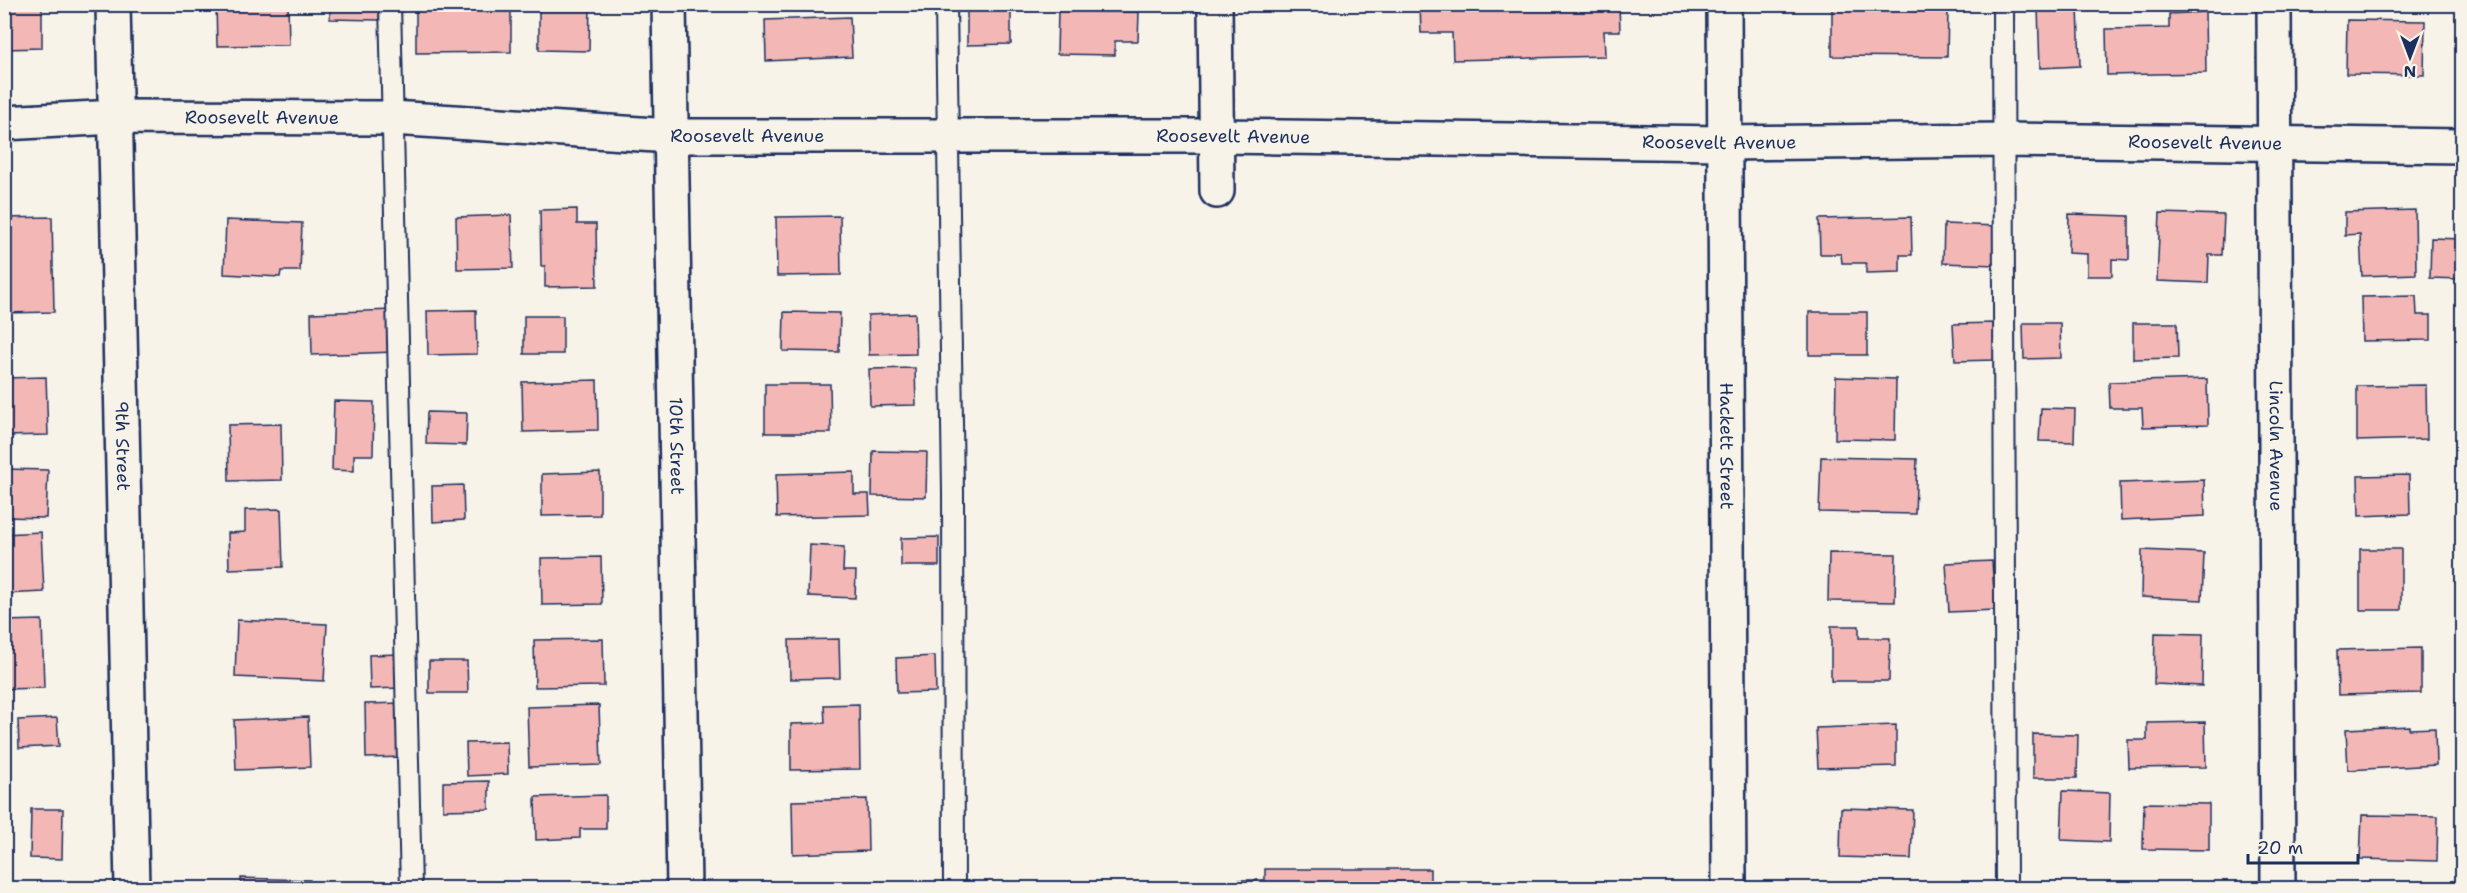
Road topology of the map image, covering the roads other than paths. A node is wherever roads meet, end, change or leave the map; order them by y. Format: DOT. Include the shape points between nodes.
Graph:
graph roads {
  1 [pos="113,4"];
  2 [pos="390,4"];
  3 [pos="669,4"];
  4 [pos="946,4"];
  5 [pos="1215,4"];
  6 [pos="1724,4"];
  7 [pos="2003,4"];
  8 [pos="2274,4"];
  9 [pos="115,117"];
  10 [pos="392,118"];
  11 [pos="4,123"];
  12 [pos="950,134"];
  13 [pos="671,135"];
  14 [pos="1216,136"];
  15 [pos="2004,140"];
  16 [pos="1725,143"];
  17 [pos="2275,145"];
  18 [pos="2463,146"];
  19 [pos="1217,191"];
  20 [pos="132,888"];
  21 [pos="411,888"];
  22 [pos="684,888"];
  23 [pos="954,888"];
  24 [pos="1729,888"];
  25 [pos="2006,888"];
  26 [pos="2278,888"];
  1 -- 9 [label="street, 9th Street"];
  2 -- 10 [label="lane"];
  3 -- 13 [label="street, 10th Street"];
  4 -- 12 [label="lane"];
  5 -- 14 [label="street"];
  6 -- 16 [label="street, Hackett Street"];
  7 -- 15 [label="lane"];
  8 -- 17 [label="street, Lincoln Avenue"];
  9 -- 10 [label="street, Roosevelt Avenue"];
  9 -- 11 [label="street, Roosevelt Avenue"];
  9 -- 20 [label="street, 9th Street"];
  10 -- 13 [label="street, Roosevelt Avenue"];
  10 -- 21 [label="lane"];
  12 -- 13 [label="street, Roosevelt Avenue"];
  12 -- 14 [label="street, Roosevelt Avenue"];
  12 -- 23 [label="lane"];
  13 -- 22 [label="street, 10th Street"];
  14 -- 16 [label="street, Roosevelt Avenue"];
  14 -- 19 [label="street"];
  15 -- 16 [label="street, Roosevelt Avenue"];
  15 -- 17 [label="street, Roosevelt Avenue"];
  15 -- 25 [label="lane"];
  16 -- 24 [label="street, Hackett Street"];
  17 -- 18 [label="street, Roosevelt Avenue"];
  17 -- 26 [label="street, Lincoln Avenue"];
}
